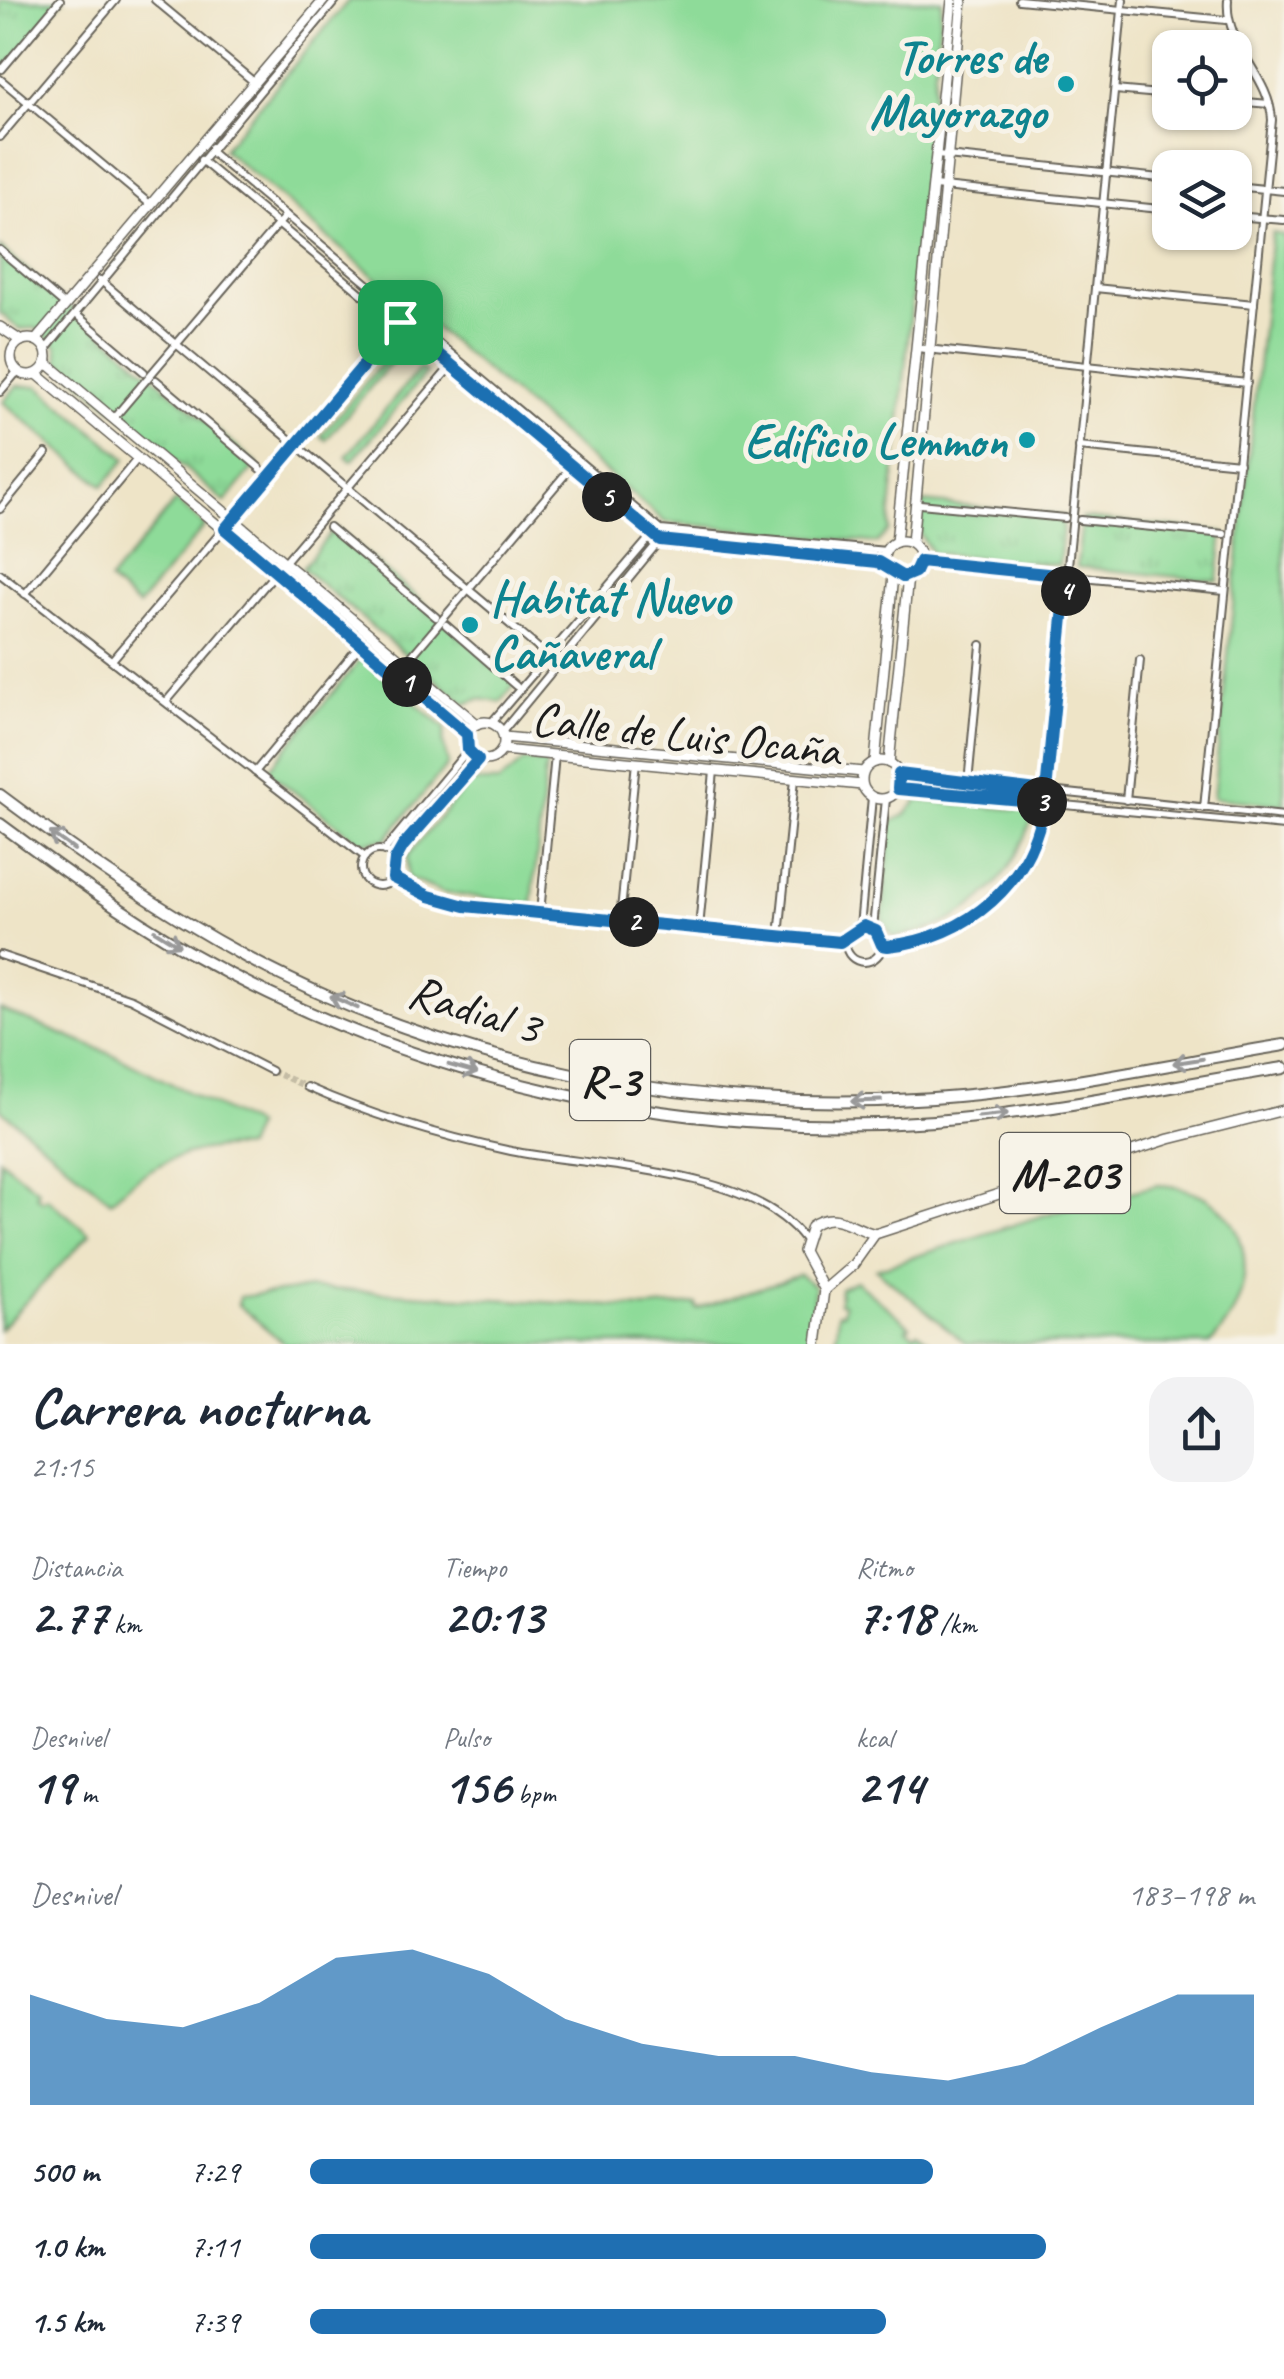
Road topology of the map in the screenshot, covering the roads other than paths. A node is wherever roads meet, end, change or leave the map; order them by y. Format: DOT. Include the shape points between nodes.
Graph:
graph roads {
  1 [pos="60,0"];
  2 [pos="116,0"];
  3 [pos="156,0"];
  4 [pos="324,0"];
  5 [pos="336,0"];
  6 [pos="952,0"];
  7 [pos="962,0"];
  8 [pos="1019,0"];
  9 [pos="1123,0"];
  10 [pos="1228,0"];
  11 [pos="1122,10"];
  12 [pos="1226,20"];
  13 [pos="1,74"];
  14 [pos="254,82"];
  15 [pos="1114,90"];
  16 [pos="1152,93"];
  17 [pos="1252,102"];
  18 [pos="29,103"];
  19 [pos="1270,104"];
  20 [pos="0,138"];
  21 [pos="211,148"];
  22 [pos="942,156"];
  23 [pos="201,160"];
  24 [pos="1106,172"];
  25 [pos="1152,177"];
  26 [pos="939,187"];
  27 [pos="1252,188"];
  28 [pos="1266,189"];
  29 [pos="1284,191"];
  30 [pos="1103,204"];
  31 [pos="152,205"];
  32 [pos="1152,208"];
  33 [pos="283,218"];
  34 [pos="1252,218"];
  35 [pos="1262,219"];
  36 [pos="1284,220"];
  37 [pos="0,250"];
  38 [pos="100,280"];
  39 [pos="1095,288"];
  40 [pos="61,302"];
  41 [pos="1254,304"];
  42 [pos="79,317"];
  43 [pos="400,322"];
  44 [pos="0,327"];
  45 [pos="0,340"];
  46 [pos="36,340"];
  47 [pos="21,341"];
  48 [pos="177,345"];
  49 [pos="46,349"];
  50 [pos="922,349"];
  51 [pos="11,353"];
  52 [pos="47,363"];
  53 [pos="452,366"];
  54 [pos="1087,366"];
  55 [pos="18,372"];
  56 [pos="144,372"];
  57 [pos="37,374"];
  58 [pos="156,380"];
  59 [pos="1246,383"];
  60 [pos="0,392"];
  61 [pos="112,420"];
  62 [pos="297,444"];
  63 [pos="1080,447"];
  64 [pos="46,454"];
  65 [pos="139,457"];
  66 [pos="574,463"];
  67 [pos="1238,463"];
  68 [pos="260,469"];
  69 [pos="348,487"];
  70 [pos="920,504"];
  71 [pos="0,508"];
  72 [pos="1066,518"];
  73 [pos="1080,520"];
  74 [pos="228,525"];
  75 [pos="329,527"];
  76 [pos="1224,534"];
  77 [pos="652,535"];
  78 [pos="660,540"];
  79 [pos="896,542"];
  80 [pos="912,543"];
  81 [pos="886,551"];
  82 [pos="920,561"];
  83 [pos="884,564"];
  84 [pos="279,568"];
  85 [pos="0,574"];
  86 [pos="894,575"];
  87 [pos="908,576"];
  88 [pos="1067,576"];
  89 [pos="468,589"];
  90 [pos="1225,591"];
  91 [pos="26,594"];
  92 [pos="436,617"];
  93 [pos="446,625"];
  94 [pos="362,644"];
  95 [pos="980,645"];
  96 [pos="550,658"];
  97 [pos="1140,660"];
  98 [pos="112,661"];
  99 [pos="404,666"];
  100 [pos="516,686"];
  101 [pos="166,702"];
  102 [pos="491,723"];
  103 [pos="477,724"];
  104 [pos="467,734"];
  105 [pos="504,735"];
  106 [pos="468,750"];
  107 [pos="503,750"];
  108 [pos="556,754"];
  109 [pos="478,760"];
  110 [pos="636,762"];
  111 [pos="875,762"];
  112 [pos="889,762"];
  113 [pos="714,769"];
  114 [pos="255,772"];
  115 [pos="863,772"];
  116 [pos="899,774"];
  117 [pos="796,777"];
  118 [pos="968,784"];
  119 [pos="862,785"];
  120 [pos="898,789"];
  121 [pos="1046,792"];
  122 [pos="0,796"];
  123 [pos="872,797"];
  124 [pos="886,799"];
  125 [pos="1126,800"];
  126 [pos="1044,802"];
  127 [pos="1204,808"];
  128 [pos="1284,816"];
  129 [pos="0,824"];
  130 [pos="1284,826"];
  131 [pos="384,851"];
  132 [pos="365,857"];
  133 [pos="395,860"];
  134 [pos="393,878"];
  135 [pos="540,913"];
  136 [pos="620,920"];
  137 [pos="860,926"];
  138 [pos="699,928"];
  139 [pos="873,928"];
  140 [pos="779,936"];
  141 [pos="846,943"];
  142 [pos="882,945"];
  143 [pos="0,955"];
  144 [pos="1284,1045"];
  145 [pos="1284,1068"];
  146 [pos="272,1071"];
  147 [pos="307,1087"];
  148 [pos="1284,1111"];
  149 [pos="790,1221"];
  150 [pos="814,1223"];
  151 [pos="854,1228"];
  152 [pos="876,1234"];
  153 [pos="804,1239"];
  154 [pos="860,1252"];
  155 [pos="816,1270"];
  156 [pos="840,1274"];
  157 [pos="824,1290"];
  158 [pos="816,1344"];
  1 -- 13 [label="street"];
  2 -- 18 [label="street"];
  3 -- 14 [label="street"];
  4 -- 14 [label="main road"];
  5 -- 21 [label="street"];
  6 -- 22 [label="main road"];
  7 -- 22 [label="main road"];
  8 -- 11 [label="street"];
  9 -- 11 [label="street"];
  10 -- 12 [label="street"];
  11 -- 12 [label="street"];
  11 -- 15 [label="street"];
  12 -- 19 [label="street"];
  13 -- 18 [label="street"];
  14 -- 31 [label="main road"];
  15 -- 16 [label="street"];
  15 -- 24 [label="street"];
  17 -- 19 [label="street"];
  18 -- 20 [label="street"];
  18 -- 31 [label="street"];
  19 -- 28 [label="street"];
  21 -- 23 [label="street"];
  21 -- 33 [label="street"];
  22 -- 24 [label="street"];
  22 -- 26 [label="main road"];
  23 -- 33 [label="street"];
  23 -- 38 [label="street"];
  24 -- 25 [label="street"];
  24 -- 30 [label="street"];
  26 -- 30 [label="street"];
  26 -- 50 [label="main road"];
  27 -- 28 [label="street"];
  28 -- 29 [label="street"];
  28 -- 35 [label="street"];
  30 -- 32 [label="street"];
  30 -- 39 [label="street"];
  31 -- 46 [label="main road"];
  33 -- 43 [label="street"];
  33 -- 48 [label="street"];
  33 -- 66 [label="street"];
  34 -- 35 [label="street"];
  35 -- 36 [label="street"];
  35 -- 41 [label="street"];
  37 -- 40 [label="street"];
  38 -- 48 [label="street"];
  38 -- 49 [label="street"];
  39 -- 41 [label="street"];
  39 -- 54 [label="street"];
  41 -- 59 [label="street"];
  42 -- 56 [label="street"];
  43 -- 53 [label="street"];
  43 -- 62 [label="street"];
  44 -- 47 [label="main road"];
  45 -- 51 [label="main road"];
  46 -- 47 [label="main road"];
  46 -- 49 [label="main road"];
  47 -- 51 [label="main road"];
  48 -- 61 [label="street"];
  48 -- 62 [label="street"];
  49 -- 52 [label="main road"];
  50 -- 54 [label="street"];
  50 -- 79 [label="main road"];
  50 -- 80 [label="main road"];
  51 -- 55 [label="main road"];
  52 -- 57 [label="main road"];
  52 -- 61 [label="main road"];
  53 -- 66 [label="street"];
  53 -- 69 [label="street"];
  54 -- 59 [label="street"];
  54 -- 63 [label="street"];
  55 -- 57 [label="main road"];
  55 -- 60 [label="street"];
  57 -- 65 [label="main road"];
  58 -- 68 [label="street"];
  59 -- 67 [label="street"];
  61 -- 74 [label="main road"];
  62 -- 69 [label="street"];
  62 -- 74 [label="street"];
  63 -- 67 [label="street"];
  63 -- 88 [label="street"];
  64 -- 71 [label="street"];
  65 -- 74 [label="main road"];
  65 -- 91 [label="street"];
  66 -- 77 [label="street"];
  66 -- 81 [label="street" via="660,530"];
  66 -- 89 [label="street"];
  67 -- 90 [label="street"];
  69 -- 84 [label="street"];
  69 -- 89 [label="street"];
  70 -- 72 [label="street"];
  73 -- 76 [label="street"];
  74 -- 84 [label="main road, Calle de Luis Ocaña"];
  74 -- 98 [label="street"];
  75 -- 92 [label="street"];
  77 -- 78 [label="street"];
  77 -- 96 [label="street"];
  78 -- 83 [label="street"];
  78 -- 105 [label="street"];
  79 -- 80 [label="main road"];
  79 -- 81 [label="main road"];
  80 -- 82 [label="main road"];
  81 -- 83 [label="main road"];
  82 -- 87 [label="main road"];
  82 -- 88 [label="street"];
  83 -- 86 [label="main road"];
  84 -- 94 [label="main road, Calle de Luis Ocaña"];
  84 -- 99 [label="main road, Calle de Luis Ocaña"];
  84 -- 101 [label="street"];
  85 -- 91 [label="street"];
  86 -- 87 [label="main road"];
  86 -- 111 [label="main road"];
  87 -- 112 [label="main road"];
  88 -- 90 [label="street"];
  88 -- 121 [label="street"];
  89 -- 96 [label="street"];
  89 -- 99 [label="street"];
  90 -- 127 [label="street"];
  91 -- 98 [label="street"];
  93 -- 100 [label="street"];
  94 -- 104 [label="main road, Calle de Luis Ocaña"];
  94 -- 114 [label="street"];
  95 -- 118 [label="street"];
  96 -- 102 [label="street"];
  97 -- 125 [label="street"];
  98 -- 101 [label="street"];
  99 -- 103 [label="main road, Calle de Luis Ocaña"];
  101 -- 114 [label="street"];
  102 -- 103 [label="main road"];
  102 -- 105 [label="main road"];
  103 -- 104 [label="main road"];
  104 -- 106 [label="main road"];
  105 -- 107 [label="main road"];
  105 -- 115 [label="main road, Calle de Luis Ocaña"];
  106 -- 109 [label="main road"];
  106 -- 131 [label="street"];
  107 -- 108 [label="main road, Calle de Luis Ocaña"];
  107 -- 109 [label="main road" via="492,760"];
  108 -- 110 [label="main road, Calle de Luis Ocaña"];
  108 -- 135 [label="street"];
  109 -- 133 [label="street"];
  110 -- 113 [label="main road, Calle de Luis Ocaña"];
  110 -- 136 [label="street"];
  111 -- 112 [label="main road"];
  111 -- 115 [label="main road"];
  112 -- 116 [label="main road"];
  113 -- 117 [label="main road, Calle de Luis Ocaña"];
  113 -- 138 [label="street"];
  114 -- 132 [label="street"];
  115 -- 119 [label="main road"];
  116 -- 118 [label="street, Calle de Luis Ocaña"];
  116 -- 120 [label="main road"];
  117 -- 119 [label="main road, Calle de Luis Ocaña"];
  117 -- 140 [label="street"];
  118 -- 121 [label="street, Calle de Luis Ocaña"];
  119 -- 123 [label="main road"];
  120 -- 124 [label="main road"];
  120 -- 126 [label="street, Calle de Luis Ocaña"];
  121 -- 125 [label="street, Calle de Luis Ocaña"];
  144 -- 122 [label="highway, Radial 3 / R-3, one-way" via="934,1098 766,1099 584,1075 423,1032 250,959 129,888"];
  123 -- 124 [label="main road"];
  123 -- 137 [label="street"];
  124 -- 139 [label="street"];
  125 -- 127 [label="street, Calle de Luis Ocaña"];
  126 -- 130 [label="street, Calle de Luis Ocaña"];
  126 -- 142 [label="street" via="1027,858 989,905 933,937"];
  127 -- 128 [label="street, Calle de Luis Ocaña"];
  129 -- 145 [label="highway, Radial 3 / R-3, one-way" via="136,920 296,1007 442,1063 584,1099 728,1120 901,1122 1057,1108"];
  131 -- 132 [label="street"];
  131 -- 133 [label="street"];
  132 -- 134 [label="street" via="368,882 384,885"];
  133 -- 134 [label="street"];
  134 -- 135 [label="street" via="451,903"];
  135 -- 136 [label="street"];
  136 -- 138 [label="street"];
  137 -- 139 [label="street"];
  137 -- 141 [label="street"];
  138 -- 140 [label="street"];
  139 -- 142 [label="street"];
  140 -- 141 [label="street"];
  141 -- 142 [label="street" via="861,962 877,957"];
  143 -- 146 [label="street" via="131,999"];
  147 -- 149 [label="street" via="393,1120 490,1146 722,1188"];
  148 -- 152 [label="main road, M-203" via="1169,1139"];
  149 -- 150 [label="street"];
  149 -- 153 [label="street"];
  150 -- 151 [label="main road" via="838,1218"];
  150 -- 153 [label="main road"];
  151 -- 152 [label="main road"];
  151 -- 154 [label="main road"];
  152 -- 154 [label="main road"];
  153 -- 155 [label="main road" via="805,1257"];
  154 -- 156 [label="main road"];
  155 -- 156 [label="main road"];
  155 -- 157 [label="main road"];
  156 -- 157 [label="main road"];
  157 -- 158 [label="main road"];
}
